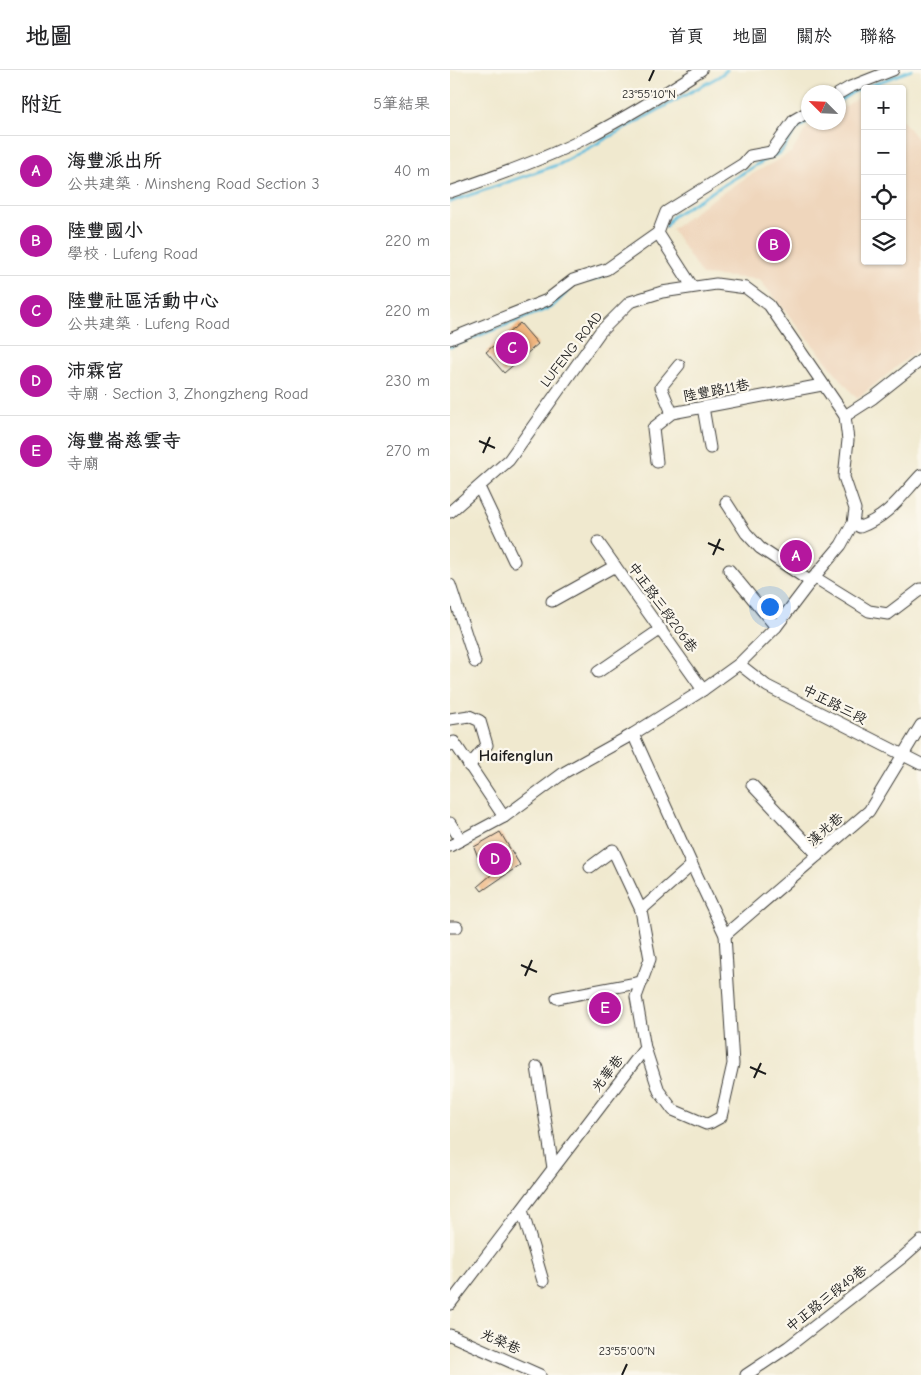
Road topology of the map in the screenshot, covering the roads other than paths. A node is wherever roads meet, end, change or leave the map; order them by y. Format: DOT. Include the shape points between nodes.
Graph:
graph roads {
  1 [pos="701,70"];
  2 [pos="894,70"];
  3 [pos="846,89"];
  4 [pos="801,116"];
  5 [pos="450,192"];
  6 [pos="658,233"];
  7 [pos="692,286"];
  8 [pos="450,338"];
  9 [pos="921,360"];
  10 [pos="679,365"];
  11 [pos="822,385"];
  12 [pos="703,408"];
  13 [pos="672,413"];
  14 [pos="845,416"];
  15 [pos="710,448"];
  16 [pos="657,462"];
  17 [pos="921,475"];
  18 [pos="479,487"];
  19 [pos="726,502"];
  20 [pos="450,512"];
  21 [pos="853,523"];
  22 [pos="598,542"];
  23 [pos="514,561"];
  24 [pos="615,566"];
  25 [pos="729,570"];
  26 [pos="812,579"];
  27 [pos="450,585"];
  28 [pos="921,589"];
  29 [pos="552,601"];
  30 [pos="776,627"];
  31 [pos="661,629"];
  32 [pos="475,662"];
  33 [pos="739,664"];
  34 [pos="598,672"];
  35 [pos="703,690"];
  36 [pos="450,719"];
  37 [pos="921,725"];
  38 [pos="633,734"];
  39 [pos="452,744"];
  40 [pos="903,755"];
  41 [pos="921,764"];
  42 [pos="469,766"];
  43 [pos="752,785"];
  44 [pos="504,817"];
  45 [pos="450,824"];
  46 [pos="461,840"];
  47 [pos="450,846"];
  48 [pos="818,855"];
  49 [pos="692,865"];
  50 [pos="590,867"];
  51 [pos="641,910"];
  52 [pos="725,935"];
  53 [pos="642,982"];
  54 [pos="557,998"];
  55 [pos="645,1048"];
  56 [pos="537,1067"];
  57 [pos="553,1168"];
  58 [pos="522,1210"];
  59 [pos="921,1241"];
  60 [pos="543,1281"];
  61 [pos="450,1304"];
  62 [pos="450,1334"];
  63 [pos="540,1375"];
  64 [pos="746,1375"];
  1 -- 5 [label="street" via="585,138"];
  2 -- 3 [label="street"];
  4 -- 6 [label="street" via="794,120 770,152 750,156 743,164 666,212"];
  6 -- 7 [label="street"];
  6 -- 8 [label="street" via="607,269 573,280 547,300"];
  7 -- 11 [label="street, LUFENG ROAD" via="716,284 746,288 769,305"];
  7 -- 18 [label="street, LUFENG ROAD" via="630,302 600,332 509,460"];
  9 -- 14 [label="street"];
  10 -- 13 [label="street" via="661,387"];
  11 -- 12 [label="street, 陸豐路11巷"];
  11 -- 14 [label="street, LUFENG ROAD"];
  12 -- 13 [label="street, 陸豐路11巷"];
  12 -- 15 [label="street"];
  13 -- 16 [label="street, 陸豐路11巷" via="653,428"];
  14 -- 21 [label="street" via="848,440 844,477 855,510"];
  17 -- 21 [label="street" via="895,505 876,519 860,527"];
  18 -- 20 [label="street, LUFENG ROAD"];
  18 -- 23 [label="street"];
  19 -- 26 [label="street" via="760,548"];
  21 -- 26 [label="street" via="841,546"];
  22 -- 24 [label="street, 中正路三段206巷"];
  24 -- 29 [label="street"];
  24 -- 31 [label="street, 中正路三段206巷"];
  25 -- 30 [label="street"];
  26 -- 28 [label="street" via="869,611 888,614"];
  26 -- 30 [label="street"];
  27 -- 32 [label="street"];
  30 -- 33 [label="street"];
  31 -- 34 [label="street"];
  31 -- 35 [label="street, 中正路三段206巷"];
  33 -- 35 [label="street"];
  33 -- 40 [label="street, 中正路三段" via="767,686"];
  35 -- 38 [label="street"];
  36 -- 42 [label="street" via="469,716 480,722 487,745"];
  37 -- 40 [label="street, 漢光巷"];
  38 -- 44 [label="street" via="565,772"];
  38 -- 49 [label="street"];
  39 -- 42 [label="street"];
  40 -- 41 [label="street, 中正路三段"];
  40 -- 48 [label="street, 漢光巷" via="869,811"];
  42 -- 44 [label="street"];
  43 -- 48 [label="street"];
  44 -- 46 [label="street"];
  45 -- 46 [label="street"];
  46 -- 47 [label="street"];
  48 -- 52 [label="street, 漢光巷"];
  49 -- 51 [label="street"];
  49 -- 52 [label="street"];
  50 -- 51 [label="street" via="613,850"];
  51 -- 53 [label="street" via="650,959"];
  52 -- 55 [label="street" via="732,1064 720,1117 706,1124 672,1110 659,1091"];
  53 -- 54 [label="street"];
  53 -- 55 [label="street" via="636,997"];
  55 -- 57 [label="street, 光華巷"];
  56 -- 57 [label="street"];
  57 -- 58 [label="street, 光華巷"];
  58 -- 60 [label="street"];
  58 -- 61 [label="street, 光華巷"];
  59 -- 64 [label="street, 中正路三段49巷" via="788,1347"];
  62 -- 63 [label="street, 光榮巷"];
}
